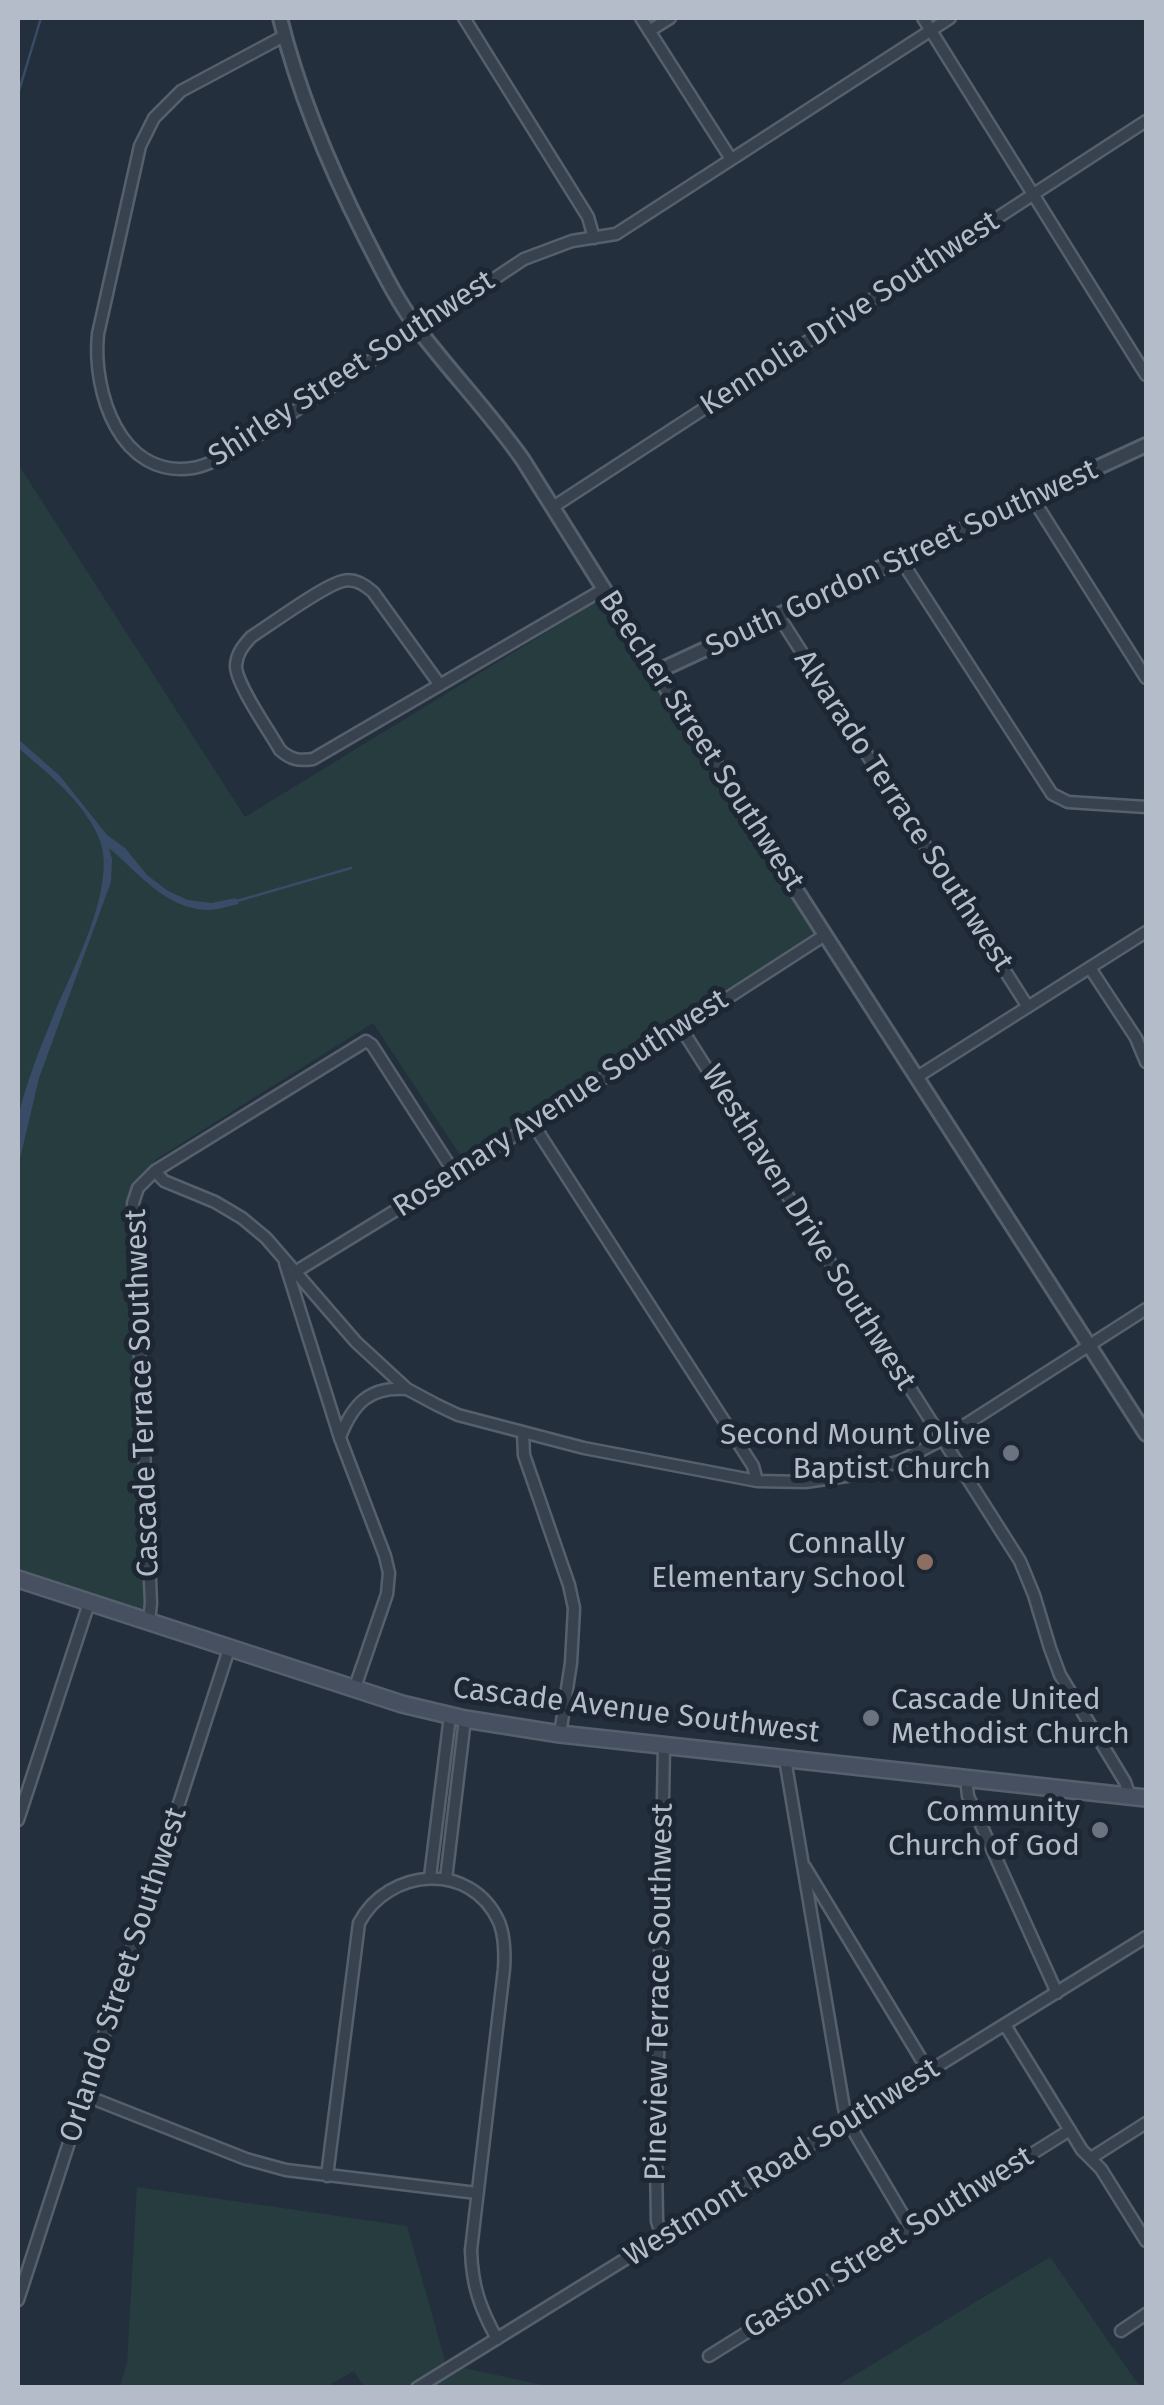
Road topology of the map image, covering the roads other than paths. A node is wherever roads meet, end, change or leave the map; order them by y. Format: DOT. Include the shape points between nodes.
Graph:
graph roads {
  1 [pos="280,18"];
  2 [pos="464,18"];
  3 [pos="641,18"];
  4 [pos="670,18"];
  5 [pos="923,18"];
  6 [pos="950,18"];
  7 [pos="930,30"];
  8 [pos="649,31"];
  9 [pos="284,36"];
  10 [pos="1146,121"];
  11 [pos="731,159"];
  12 [pos="1033,195"];
  13 [pos="594,238"];
  14 [pos="419,330"];
  15 [pos="1146,375"];
  16 [pos="1146,445"];
  17 [pos="1033,499"];
  18 [pos="553,507"];
  19 [pos="901,560"];
  20 [pos="604,589"];
  21 [pos="778,616"];
  22 [pos="656,672"];
  23 [pos="1146,678"];
  24 [pos="440,685"];
  25 [pos="1146,807"];
  26 [pos="1146,932"];
  27 [pos="826,935"];
  28 [pos="1090,968"];
  29 [pos="1028,1007"];
  30 [pos="681,1028"];
  31 [pos="1146,1062"];
  32 [pos="917,1077"];
  33 [pos="532,1124"];
  34 [pos="155,1171"];
  35 [pos="456,1174"];
  36 [pos="284,1258"];
  37 [pos="296,1272"];
  38 [pos="1146,1309"];
  39 [pos="1090,1346"];
  40 [pos="407,1389"];
  41 [pos="524,1434"];
  42 [pos="1146,1434"];
  43 [pos="340,1438"];
  44 [pos="943,1439"];
  45 [pos="757,1482"];
  46 [pos="18,1579"];
  47 [pos="89,1603"];
  48 [pos="148,1622"];
  49 [pos="229,1649"];
  50 [pos="354,1690"];
  51 [pos="457,1718"];
  52 [pos="560,1734"];
  53 [pos="664,1746"];
  54 [pos="785,1759"];
  55 [pos="966,1778"];
  56 [pos="1138,1798"];
  57 [pos="18,1820"];
  58 [pos="802,1862"];
  59 [pos="430,1878"];
  60 [pos="446,1879"];
  61 [pos="1146,1938"];
  62 [pos="1057,1993"];
  63 [pos="1005,2025"];
  64 [pos="930,2072"];
  65 [pos="84,2095"];
  66 [pos="848,2122"];
  67 [pos="1146,2122"];
  68 [pos="1070,2130"];
  69 [pos="1091,2158"];
  70 [pos="327,2176"];
  71 [pos="478,2193"];
  72 [pos="912,2230"];
  73 [pos="662,2237"];
  74 [pos="1146,2242"];
  75 [pos="18,2300"];
  76 [pos="1146,2314"];
  77 [pos="1121,2330"];
  78 [pos="497,2339"];
  79 [pos="708,2356"];
  80 [pos="417,2388"];
  1 -- 9 [label="street, Beecher Street Southwest"];
  2 -- 13 [label="street" via="588,217"];
  3 -- 8 [label="street"];
  4 -- 8 [label="street"];
  5 -- 7 [label="street"];
  6 -- 7 [label="street, Shirley Street Southwest"];
  7 -- 11 [label="street, Shirley Street Southwest"];
  7 -- 12 [label="street"];
  8 -- 11 [label="street"];
  9 -- 14 [label="street, Beecher Street Southwest" via="335,177"];
  9 -- 14 [label="street, Shirley Street Southwest" via="181,91 154,118 140,146 98,334 98,378 108,414 146,460 173,469 201,467"];
  10 -- 12 [label="street, Kennolia Drive Southwest"];
  11 -- 13 [label="street, Shirley Street Southwest" via="616,234"];
  12 -- 15 [label="street"];
  12 -- 18 [label="street, Kennolia Drive Southwest"];
  13 -- 14 [label="street, Shirley Street Southwest" via="524,259"];
  14 -- 18 [label="street, Beecher Street Southwest" via="503,432"];
  16 -- 17 [label="street, South Gordon Street Southwest"];
  17 -- 19 [label="street, South Gordon Street Southwest"];
  17 -- 23 [label="street"];
  18 -- 20 [label="street, Beecher Street Southwest"];
  19 -- 21 [label="street, South Gordon Street Southwest"];
  19 -- 25 [label="street" via="1052,794 1068,802"];
  20 -- 22 [label="street, Beecher Street Southwest"];
  20 -- 24 [label="street"];
  21 -- 22 [label="street, South Gordon Street Southwest"];
  21 -- 29 [label="street, Alvarado Terrace Southwest"];
  22 -- 27 [label="street, Beecher Street Southwest"];
  24 -- 24 [label="street" via="300,761 280,750 240,682 236,662 251,637 333,584 352,580 373,592"];
  26 -- 28 [label="street"];
  27 -- 30 [label="street, Rosemary Avenue Southwest"];
  27 -- 32 [label="street, Beecher Street Southwest"];
  28 -- 29 [label="street"];
  28 -- 31 [label="street"];
  29 -- 32 [label="street"];
  30 -- 33 [label="street, Rosemary Avenue Southwest"];
  30 -- 44 [label="street, Westhaven Drive Southwest"];
  32 -- 39 [label="street, Beecher Street Southwest"];
  33 -- 35 [label="street, Rosemary Avenue Southwest"];
  33 -- 45 [label="street" via="753,1466"];
  34 -- 35 [label="street" via="366,1041"];
  34 -- 36 [label="street" via="242,1218"];
  34 -- 48 [label="street, Cascade Terrace Southwest" via="133,1203"];
  35 -- 37 [label="street, Rosemary Avenue Southwest"];
  36 -- 37 [label="street"];
  36 -- 43 [label="street"];
  37 -- 40 [label="street"];
  38 -- 39 [label="street"];
  39 -- 42 [label="street, Beecher Street Southwest"];
  39 -- 44 [label="street"];
  40 -- 41 [label="street" via="458,1415"];
  40 -- 43 [label="street" via="364,1398"];
  41 -- 45 [label="street"];
  41 -- 52 [label="street" via="524,1454 574,1608"];
  43 -- 50 [label="street" via="389,1573"];
  44 -- 45 [label="street" via="860,1474"];
  44 -- 56 [label="street, Westhaven Drive Southwest" via="1020,1561 1060,1674"];
  46 -- 47 [label="main road, Cascade Avenue Southwest"];
  47 -- 48 [label="main road, Cascade Avenue Southwest"];
  47 -- 57 [label="street"];
  48 -- 49 [label="main road, Cascade Avenue Southwest"];
  49 -- 50 [label="main road, Cascade Avenue Southwest"];
  49 -- 65 [label="street, Orlando Street Southwest"];
  50 -- 51 [label="main road, Cascade Avenue Southwest"];
  51 -- 52 [label="main road, Cascade Avenue Southwest"];
  51 -- 59 [label="street"];
  51 -- 60 [label="street"];
  52 -- 53 [label="main road, Cascade Avenue Southwest"];
  53 -- 54 [label="main road, Cascade Avenue Southwest"];
  53 -- 73 [label="street, Pineview Terrace Southwest" via="656,2162"];
  54 -- 55 [label="main road, Cascade Avenue Southwest"];
  54 -- 58 [label="street"];
  55 -- 56 [label="main road, Cascade Avenue Southwest"];
  55 -- 62 [label="street" via="968,1796"];
  58 -- 64 [label="street"];
  58 -- 66 [label="street"];
  59 -- 60 [label="street"];
  59 -- 70 [label="street" via="404,1882 378,1897 359,1923"];
  60 -- 71 [label="street" via="486,1903 505,1944"];
  61 -- 62 [label="street, Westmont Road Southwest"];
  62 -- 63 [label="street, Westmont Road Southwest"];
  63 -- 64 [label="street, Westmont Road Southwest"];
  63 -- 68 [label="street"];
  64 -- 66 [label="street, Westmont Road Southwest"];
  65 -- 70 [label="street" via="246,2159"];
  65 -- 75 [label="street, Orlando Street Southwest"];
  66 -- 72 [label="street"];
  66 -- 73 [label="street, Westmont Road Southwest"];
  67 -- 69 [label="street"];
  68 -- 69 [label="street"];
  68 -- 72 [label="street, Gaston Street Southwest"];
  69 -- 74 [label="street"];
  70 -- 71 [label="street"];
  71 -- 78 [label="street" via="472,2276"];
  72 -- 79 [label="street, Gaston Street Southwest"];
  73 -- 78 [label="street, Westmont Road Southwest"];
  76 -- 77 [label="street"];
  78 -- 80 [label="street, Westmont Road Southwest"];
}
